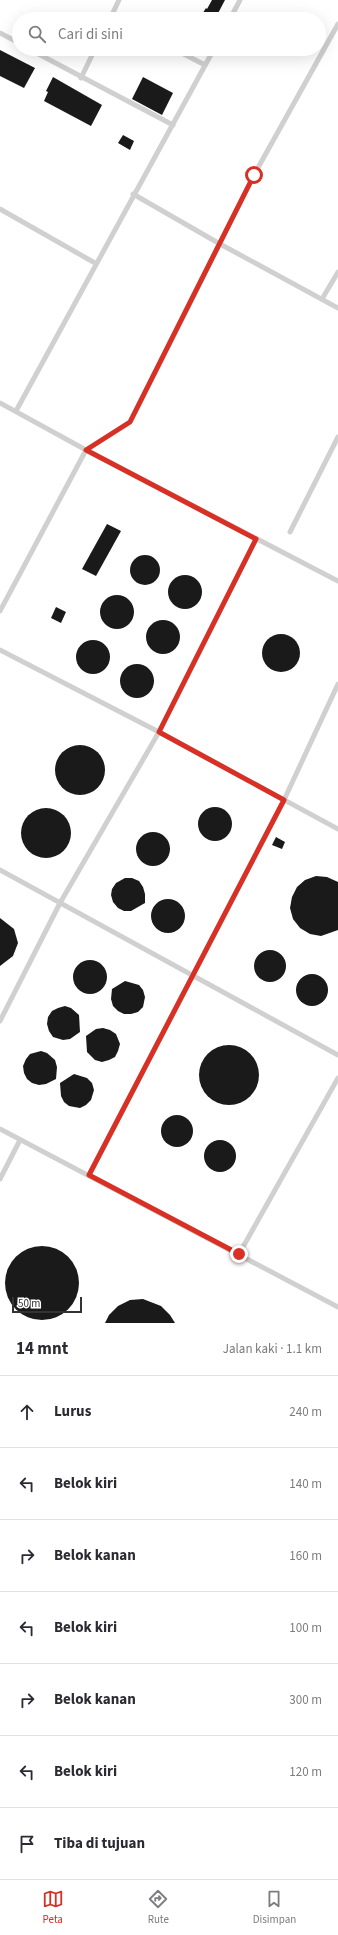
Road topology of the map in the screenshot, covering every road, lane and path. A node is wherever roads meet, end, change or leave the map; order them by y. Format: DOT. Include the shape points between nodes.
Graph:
graph roads {
  1 [pos="119,0"];
  2 [pos="240,0"];
  3 [pos="114,12"];
  4 [pos="234,12"];
  5 [pos="338,24"];
  6 [pos="0,33"];
  7 [pos="12,39"];
  8 [pos="326,46"];
  9 [pos="42,56"];
  10 [pos="92,56"];
  11 [pos="188,56"];
  12 [pos="210,56"];
  13 [pos="320,56"];
  14 [pos="205,65"];
  15 [pos="81,78"];
  16 [pos="173,125"];
  17 [pos="133,194"];
  18 [pos="0,210"];
  19 [pos="220,244"];
  20 [pos="95,263"];
  21 [pos="338,272"];
  22 [pos="322,299"];
  23 [pos="338,308"];
  24 [pos="0,403"];
  25 [pos="16,411"];
  26 [pos="338,436"];
  27 [pos="86,450"];
  28 [pos="290,532"];
  29 [pos="256,539"];
  30 [pos="338,581"];
  31 [pos="0,611"];
  32 [pos="0,650"];
  33 [pos="338,684"];
  34 [pos="159,732"];
  35 [pos="284,800"];
  36 [pos="338,829"];
  37 [pos="0,870"];
  38 [pos="60,903"];
  39 [pos="193,976"];
  40 [pos="0,1021"];
  41 [pos="338,1055"];
  42 [pos="338,1078"];
  43 [pos="0,1129"];
  44 [pos="20,1140"];
  45 [pos="89,1175"];
  46 [pos="0,1179"];
  47 [pos="239,1254"];
  48 [pos="338,1307"];
  1 -- 3 [label="lane"];
  2 -- 4 [label="lane"];
  5 -- 8 [label="lane"];
  6 -- 7 [label="lane"];
  9 -- 15 [label="lane"];
  10 -- 15 [label="lane"];
  11 -- 14 [label="lane"];
  12 -- 14 [label="lane"];
  13 -- 19 [label="lane" via="254,175"];
  14 -- 16 [label="lane"];
  15 -- 16 [label="lane"];
  16 -- 17 [label="lane"];
  17 -- 19 [label="lane"];
  17 -- 20 [label="lane"];
  18 -- 20 [label="lane"];
  19 -- 22 [label="lane"];
  19 -- 27 [label="lane" via="130,422"];
  20 -- 25 [label="lane"];
  21 -- 22 [label="lane"];
  22 -- 23 [label="lane"];
  24 -- 25 [label="lane"];
  25 -- 27 [label="lane"];
  26 -- 28 [label="lane"];
  27 -- 29 [label="lane"];
  27 -- 31 [label="lane"];
  29 -- 30 [label="lane"];
  29 -- 34 [label="lane"];
  32 -- 34 [label="lane"];
  33 -- 35 [label="lane"];
  34 -- 35 [label="lane"];
  34 -- 38 [label="lane"];
  35 -- 36 [label="lane"];
  35 -- 39 [label="lane"];
  37 -- 38 [label="lane"];
  38 -- 39 [label="lane"];
  38 -- 40 [label="lane"];
  39 -- 41 [label="lane"];
  39 -- 45 [label="lane"];
  42 -- 47 [label="lane"];
  43 -- 44 [label="lane"];
  44 -- 45 [label="lane"];
  44 -- 46 [label="lane"];
  45 -- 47 [label="lane"];
  47 -- 48 [label="lane"];
}
